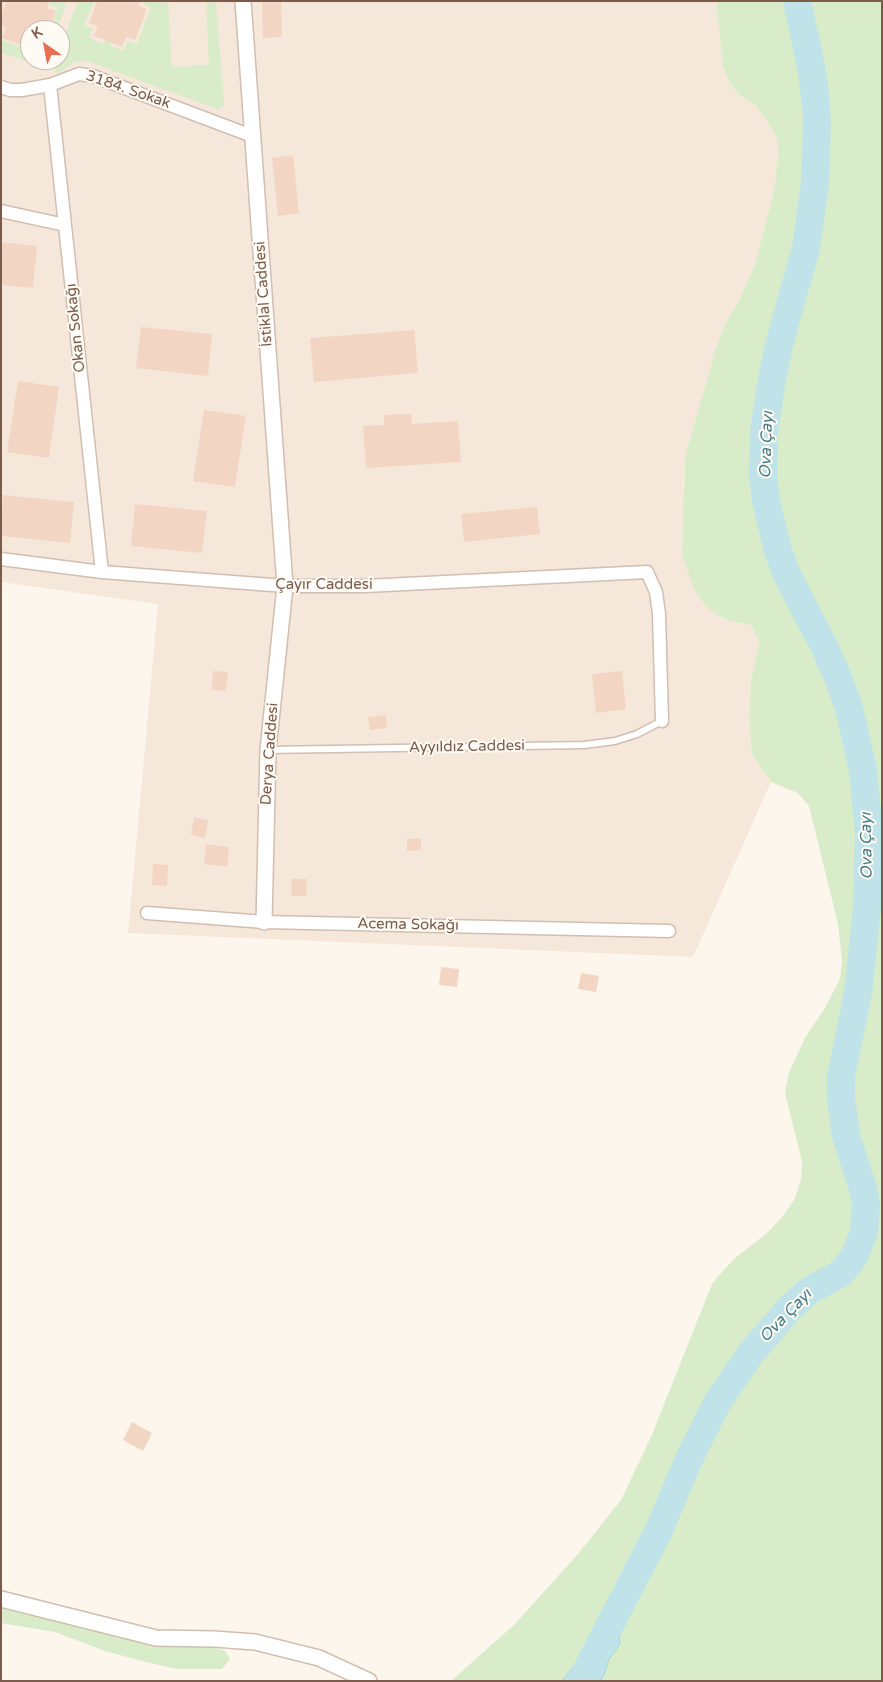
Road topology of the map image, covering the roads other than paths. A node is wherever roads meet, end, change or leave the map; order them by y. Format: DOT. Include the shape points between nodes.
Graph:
graph roads {
  1 [pos="243,1"];
  2 [pos="50,84"];
  3 [pos="1,87"];
  4 [pos="252,136"];
  5 [pos="1,211"];
  6 [pos="65,225"];
  7 [pos="1,559"];
  8 [pos="102,572"];
  9 [pos="285,586"];
  10 [pos="662,722"];
  11 [pos="268,750"];
  12 [pos="147,913"];
  13 [pos="264,922"];
  14 [pos="668,931"];
  15 [pos="1,1599"];
  16 [pos="369,1681"];
  1 -- 4 [label="street, İstiklal Caddesi"];
  2 -- 3 [label="street, 3184. Sokak" via="22,90"];
  2 -- 4 [label="street, 3184. Sokak" via="79,74 93,76"];
  2 -- 6 [label="street, Okan Sokağı"];
  4 -- 9 [label="street, İstiklal Caddesi"];
  5 -- 6 [label="street"];
  6 -- 8 [label="street, Okan Sokağı"];
  7 -- 8 [label="street, Çayır Caddesi"];
  8 -- 9 [label="street, Çayır Caddesi"];
  9 -- 10 [label="street, Çayır Caddesi" via="365,586 648,572 656,592 659,614"];
  9 -- 11 [label="street, Derya Caddesi"];
  10 -- 11 [label="lane, Ayyıldız Caddesi" via="615,741 584,745"];
  11 -- 13 [label="street, Derya Caddesi"];
  12 -- 13 [label="street, Acema Sokağı"];
  13 -- 14 [label="street, Acema Sokağı"];
  15 -- 16 [label="street" via="148,1636 255,1642 319,1658"];
}
